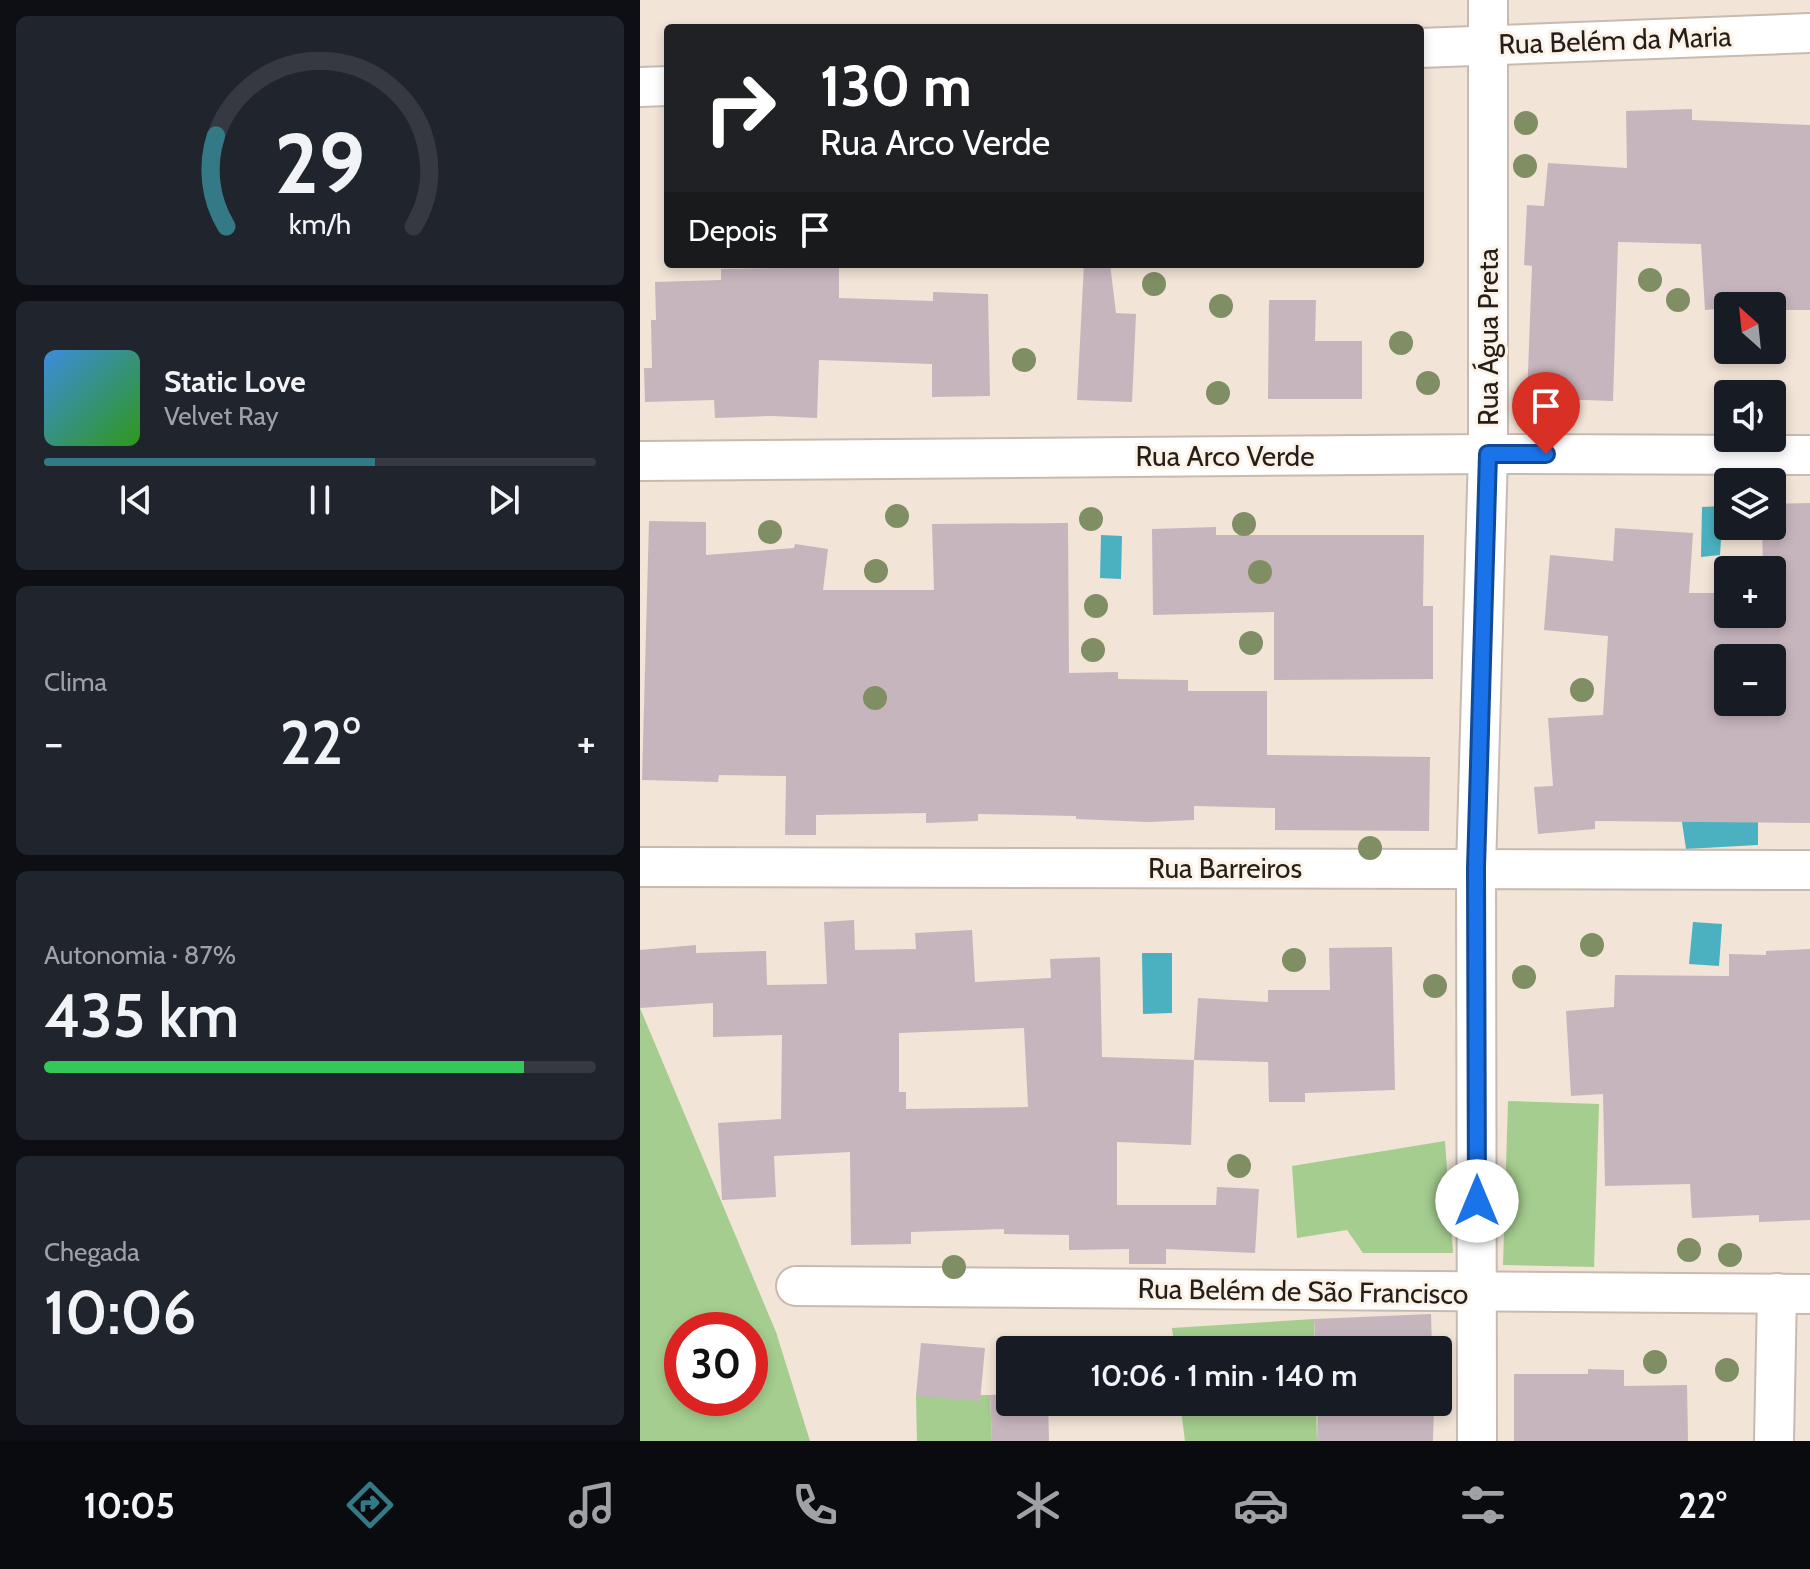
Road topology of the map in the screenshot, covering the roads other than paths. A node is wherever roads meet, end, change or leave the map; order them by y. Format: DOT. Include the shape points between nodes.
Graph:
graph roads {
  1 [pos="1488,0"];
  2 [pos="1810,33"];
  3 [pos="1487,45"];
  4 [pos="1424,48"];
  5 [pos="664,86"];
  6 [pos="640,87"];
  7 [pos="1488,454"];
  8 [pos="1810,455"];
  9 [pos="640,461"];
  10 [pos="640,867"];
  11 [pos="1476,868"];
  12 [pos="1810,870"];
  13 [pos="796,1286"];
  14 [pos="1477,1292"];
  15 [pos="1793,1293"];
  16 [pos="1477,1441"];
  17 [pos="1774,1441"];
  1 -- 3 [label="street, Rua Água Preta"];
  2 -- 3 [label="street, Rua Belém da Maria"];
  3 -- 4 [label="street, Rua Belém da Maria"];
  3 -- 7 [label="street, Rua Água Preta"];
  5 -- 6 [label="street"];
  7 -- 8 [label="street, Rua Arco Verde"];
  7 -- 9 [label="street, Rua Arco Verde"];
  7 -- 11 [label="street, Rua Água Preta"];
  10 -- 11 [label="street, Rua Barreiros"];
  11 -- 12 [label="street, Rua Barreiros"];
  11 -- 14 [label="street, Rua Água Preta"];
  13 -- 14 [label="street, Rua Belém de São Francisco"];
  14 -- 15 [label="street, Rua Belém de São Francisco"];
  14 -- 16 [label="street, Rua Água Preta"];
  15 -- 17 [label="street"];
}
